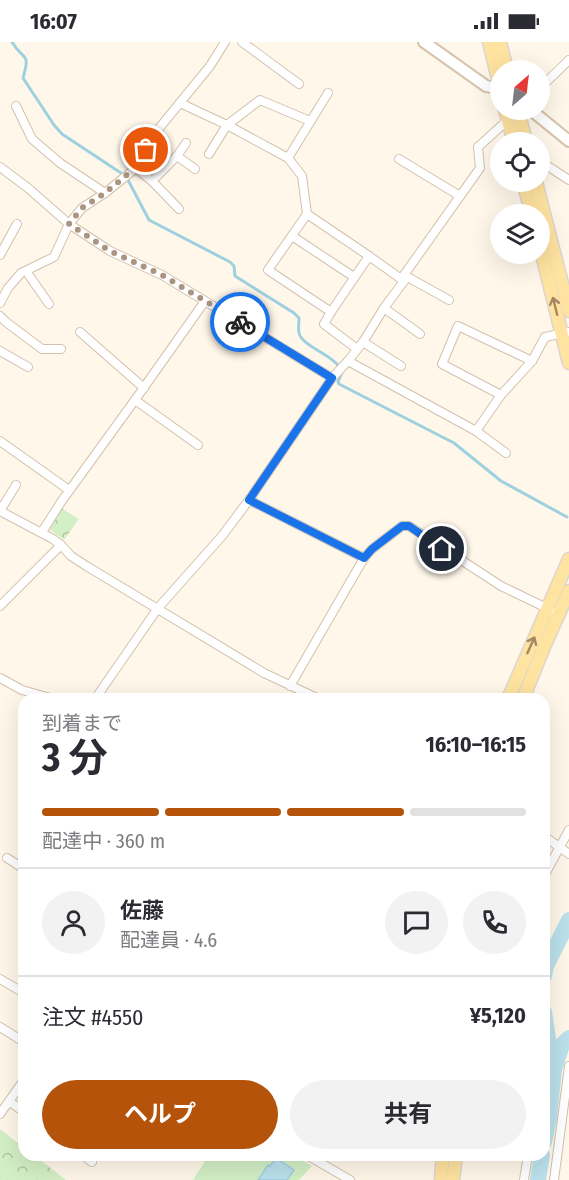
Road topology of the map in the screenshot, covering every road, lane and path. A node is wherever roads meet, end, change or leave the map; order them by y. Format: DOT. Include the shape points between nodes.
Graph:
graph roads {
  1 [pos="225,42"];
  2 [pos="242,42"];
  3 [pos="424,42"];
  4 [pos="489,42"];
  5 [pos="500,42"];
  6 [pos="494,60"];
  7 [pos="504,60"];
  8 [pos="569,60"];
  9 [pos="550,78"];
  10 [pos="299,84"];
  11 [pos="490,87"];
  12 [pos="328,93"];
  13 [pos="180,102"];
  14 [pos="16,106"];
  15 [pos="502,120"];
  16 [pos="543,120"];
  17 [pos="310,121"];
  18 [pos="227,125"];
  19 [pos="569,141"];
  20 [pos="186,143"];
  21 [pos="209,154"];
  22 [pos="177,156"];
  23 [pos="288,158"];
  24 [pos="399,159"];
  25 [pos="0,167"];
  26 [pos="550,168"];
  27 [pos="195,169"];
  28 [pos="129,173"];
  29 [pos="569,180"];
  30 [pos="152,181"];
  31 [pos="539,192"];
  32 [pos="105,193"];
  33 [pos="460,196"];
  34 [pos="179,209"];
  35 [pos="307,214"];
  36 [pos="17,224"];
  37 [pos="69,224"];
  38 [pos="292,236"];
  39 [pos="0,255"];
  40 [pos="369,256"];
  41 [pos="545,264"];
  42 [pos="26,271"];
  43 [pos="354,278"];
  44 [pos="404,278"];
  45 [pos="0,283"];
  46 [pos="8,288"];
  47 [pos="567,295"];
  48 [pos="449,300"];
  49 [pos="205,301"];
  50 [pos="0,303"];
  51 [pos="49,304"];
  52 [pos="384,308"];
  53 [pos="569,311"];
  54 [pos="331,312"];
  55 [pos="0,315"];
  56 [pos="80,332"];
  57 [pos="565,333"];
  58 [pos="420,334"];
  59 [pos="363,342"];
  60 [pos="61,349"];
  61 [pos="357,349"];
  62 [pos="0,351"];
  63 [pos="532,361"];
  64 [pos="569,363"];
  65 [pos="344,366"];
  66 [pos="402,366"];
  67 [pos="28,367"];
  68 [pos="332,378"];
  69 [pos="144,388"];
  70 [pos="501,395"];
  71 [pos="135,400"];
  72 [pos="476,431"];
  73 [pos="0,441"];
  74 [pos="198,445"];
  75 [pos="506,453"];
  76 [pos="16,485"];
  77 [pos="69,490"];
  78 [pos="249,500"];
  79 [pos="42,532"];
  80 [pos="61,545"];
  81 [pos="364,558"];
  82 [pos="569,559"];
  83 [pos="569,591"];
  84 [pos="0,606"];
  85 [pos="547,607"];
  86 [pos="158,608"];
  87 [pos="559,615"];
  88 [pos="0,678"];
  89 [pos="290,686"];
  90 [pos="33,693"];
  91 [pos="99,693"];
  92 [pos="306,693"];
  93 [pos="511,693"];
  94 [pos="525,693"];
  95 [pos="569,830"];
  96 [pos="550,841"];
  97 [pos="559,848"];
  98 [pos="569,854"];
  99 [pos="7,858"];
  100 [pos="18,865"];
  101 [pos="550,865"];
  102 [pos="0,979"];
  103 [pos="18,990"];
  104 [pos="0,1027"];
  105 [pos="18,1038"];
  106 [pos="569,1066"];
  107 [pos="18,1088"];
  108 [pos="9,1101"];
  109 [pos="18,1108"];
  110 [pos="0,1114"];
  111 [pos="317,1161"];
  112 [pos="443,1161"];
  113 [pos="455,1161"];
  114 [pos="527,1161"];
  115 [pos="350,1180"];
  116 [pos="441,1180"];
  117 [pos="453,1180"];
  118 [pos="524,1180"];
  119 [pos="554,1180"];
  1 -- 13 [label="street"];
  2 -- 10 [label="street"];
  3 -- 11 [label="street"];
  4 -- 6 [label="main road"];
  5 -- 7 [label="main road"];
  8 -- 9 [label="street"];
  12 -- 17 [label="street"];
  13 -- 18 [label="street"];
  13 -- 28 [label="street"];
  14 -- 32 [label="street" via="32,140"];
  15 -- 33 [label="street" via="478,147 480,168"];
  16 -- 19 [label="street"];
  17 -- 18 [label="street" via="260,100"];
  17 -- 23 [label="street"];
  18 -- 21 [label="street"];
  18 -- 23 [label="street"];
  20 -- 22 [label="street"];
  22 -- 27 [label="street"];
  22 -- 30 [label="street"];
  23 -- 35 [label="street" via="302,176"];
  24 -- 33 [label="street"];
  25 -- 37 [label="street"];
  26 -- 29 [label="street"];
  28 -- 30 [label="street"];
  28 -- 32 [label="street"];
  30 -- 34 [label="street"];
  31 -- 47 [label="main road"];
  32 -- 37 [label="street" via="82,208"];
  33 -- 44 [label="street"];
  35 -- 38 [label="street"];
  35 -- 40 [label="street"];
  36 -- 39 [label="street"];
  37 -- 42 [label="street" via="54,257"];
  37 -- 49 [label="street" via="110,251"];
  38 -- 43 [label="street"];
  38 -- 54 [label="street" via="268,270"];
  40 -- 43 [label="street"];
  40 -- 44 [label="street"];
  57 -- 41 [label="main road, one-way"];
  42 -- 46 [label="street"];
  42 -- 51 [label="street"];
  43 -- 54 [label="street"];
  44 -- 48 [label="street"];
  44 -- 52 [label="street"];
  45 -- 46 [label="street"];
  46 -- 50 [label="street"];
  47 -- 53 [label="main road"];
  49 -- 68 [label="street"];
  49 -- 69 [label="street"];
  52 -- 58 [label="street"];
  52 -- 59 [label="street"];
  54 -- 61 [label="street" via="324,324"];
  55 -- 60 [label="street" via="42,349"];
  56 -- 69 [label="street"];
  57 -- 63 [label="street" via="544,337"];
  57 -- 64 [label="main road"];
  59 -- 61 [label="street"];
  59 -- 66 [label="street"];
  61 -- 65 [label="street"];
  62 -- 67 [label="street"];
  63 -- 70 [label="street"];
  63 -- 70 [label="street" via="458,326 442,364"];
  65 -- 68 [label="street"];
  65 -- 72 [label="street"];
  68 -- 78 [label="street"];
  69 -- 71 [label="street"];
  70 -- 72 [label="street"];
  71 -- 74 [label="street"];
  71 -- 77 [label="street"];
  72 -- 75 [label="street"];
  73 -- 77 [label="street"];
  76 -- 79 [label="street" via="0,511"];
  77 -- 79 [label="street"];
  78 -- 81 [label="street"];
  78 -- 86 [label="street"];
  79 -- 80 [label="street"];
  80 -- 84 [label="street"];
  80 -- 86 [label="street" via="70,556"];
  81 -- 85 [label="street" via="402,526 409,526 501,586"];
  81 -- 89 [label="street"];
  82 -- 85 [label="main road"];
  83 -- 87 [label="main road"];
  85 -- 87 [label="street"];
  93 -- 85 [label="main road, one-way"];
  86 -- 89 [label="street"];
  86 -- 91 [label="street"];
  87 -- 94 [label="main road"];
  88 -- 90 [label="street"];
  89 -- 92 [label="street"];
  95 -- 97 [label="street"];
  96 -- 97 [label="street"];
  97 -- 98 [label="street"];
  97 -- 101 [label="street"];
  99 -- 100 [label="street"];
  102 -- 103 [label="street"];
  104 -- 105 [label="street"];
  106 -- 119 [label="street"];
  107 -- 108 [label="street"];
  108 -- 109 [label="street"];
  108 -- 110 [label="street"];
  111 -- 115 [label="street"];
  112 -- 116 [label="main road"];
  113 -- 117 [label="main road"];
  114 -- 118 [label="street"];
}
